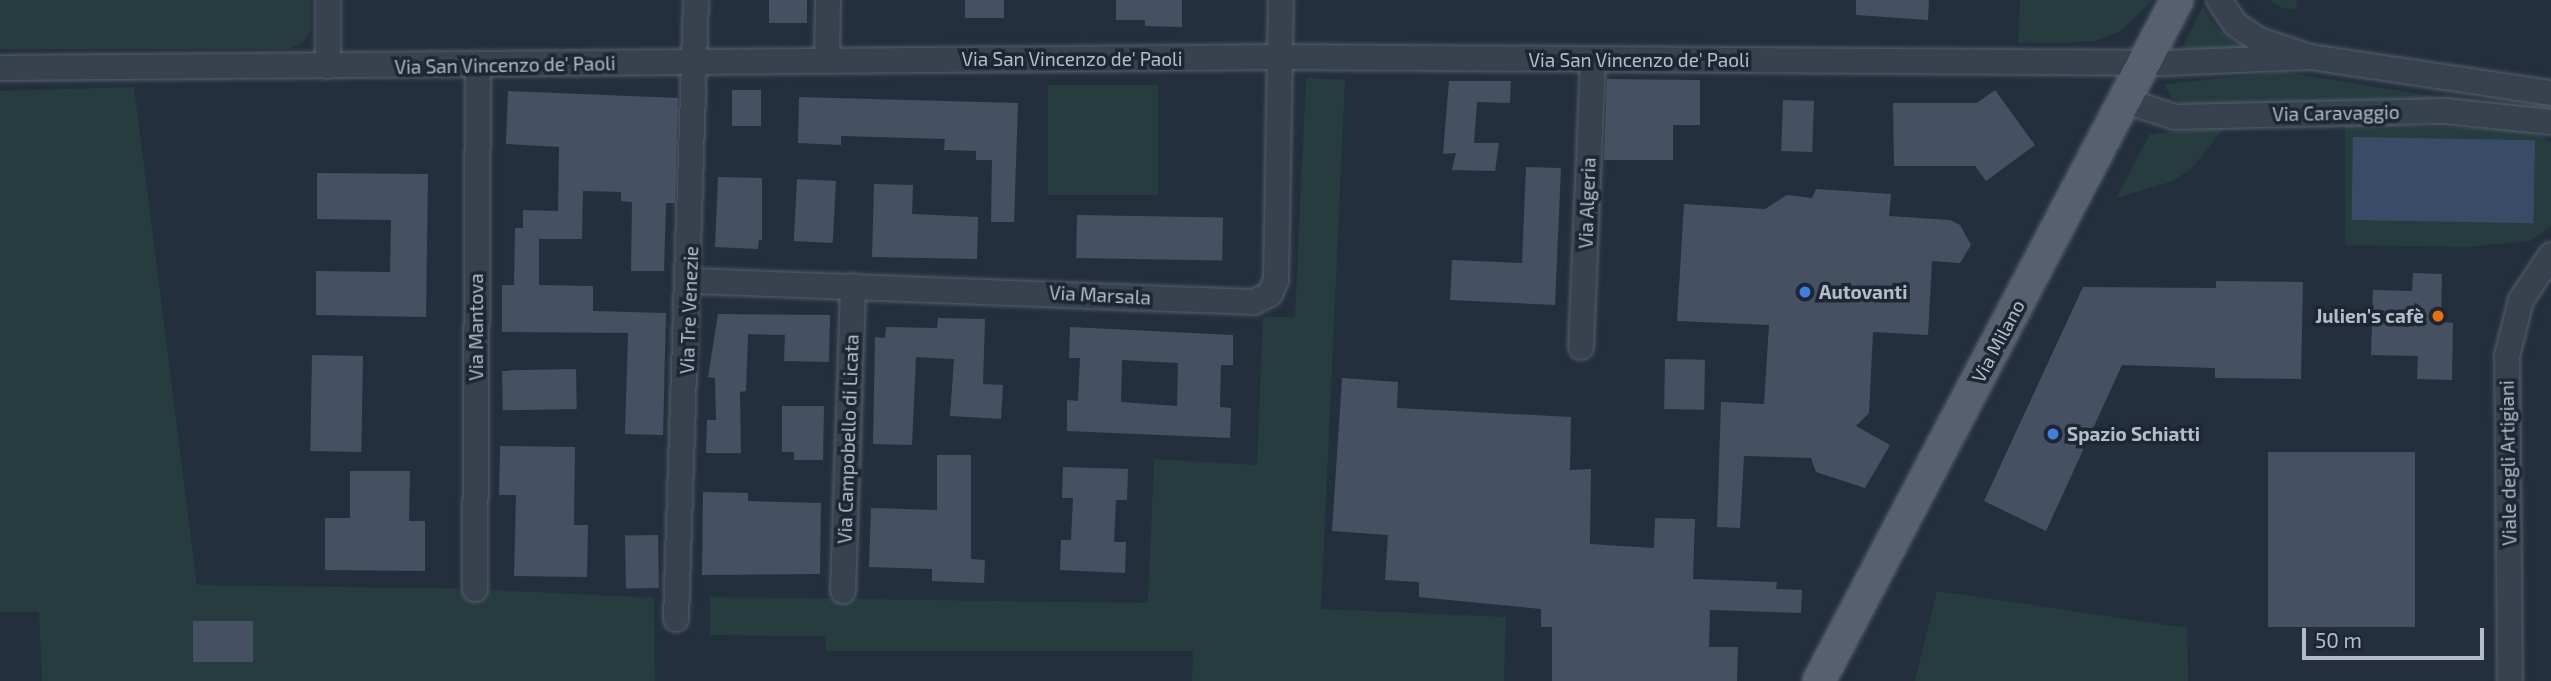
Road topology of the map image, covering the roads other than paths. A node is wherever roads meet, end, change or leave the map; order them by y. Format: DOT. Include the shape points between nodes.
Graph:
graph roads {
  1 [pos="328,0"];
  2 [pos="696,0"];
  3 [pos="828,0"];
  4 [pos="1281,0"];
  5 [pos="2176,0"];
  6 [pos="2219,0"];
  7 [pos="1280,57"];
  8 [pos="2310,57"];
  9 [pos="1593,60"];
  10 [pos="827,61"];
  11 [pos="695,62"];
  12 [pos="2144,62"];
  13 [pos="328,66"];
  14 [pos="478,66"];
  15 [pos="0,68"];
  16 [pos="2551,93"];
  17 [pos="2123,100"];
  18 [pos="2551,122"];
  19 [pos="2551,255"];
  20 [pos="691,281"];
  21 [pos="853,286"];
  22 [pos="1581,346"];
  23 [pos="475,589"];
  24 [pos="843,591"];
  25 [pos="676,619"];
  26 [pos="1819,681"];
  27 [pos="2510,681"];
  1 -- 13 [label="street"];
  2 -- 11 [label="street, Via Tre Venezie"];
  3 -- 10 [label="street"];
  4 -- 7 [label="street, Via Marsala"];
  5 -- 12 [label="main road, Via Milano"];
  6 -- 8 [label="street" via="2235,24 2259,40"];
  7 -- 9 [label="street, Via San Vincenzo de' Paoli"];
  7 -- 10 [label="street, Via San Vincenzo de' Paoli"];
  7 -- 21 [label="street, Via Marsala" via="1276,279 1270,294 1254,302"];
  8 -- 12 [label="street"];
  8 -- 16 [label="street"];
  9 -- 12 [label="street, Via San Vincenzo de' Paoli"];
  9 -- 22 [label="street, Via Algeria"];
  10 -- 11 [label="street, Via San Vincenzo de' Paoli"];
  11 -- 14 [label="street, Via San Vincenzo de' Paoli"];
  11 -- 20 [label="street, Via Tre Venezie"];
  12 -- 17 [label="main road, Via Milano"];
  13 -- 14 [label="street, Via San Vincenzo de' Paoli"];
  13 -- 15 [label="street, Via San Vincenzo de' Paoli"];
  14 -- 23 [label="street, Via Mantova"];
  17 -- 18 [label="street, Via Caravaggio" via="2175,117 2445,111"];
  17 -- 26 [label="main road, Via Milano"];
  19 -- 27 [label="street, Viale degli Artigiani" via="2521,300 2507,356"];
  20 -- 21 [label="street, Via Marsala"];
  20 -- 25 [label="street, Via Tre Venezie"];
  21 -- 24 [label="street, Via Campobello di Licata"];
}
